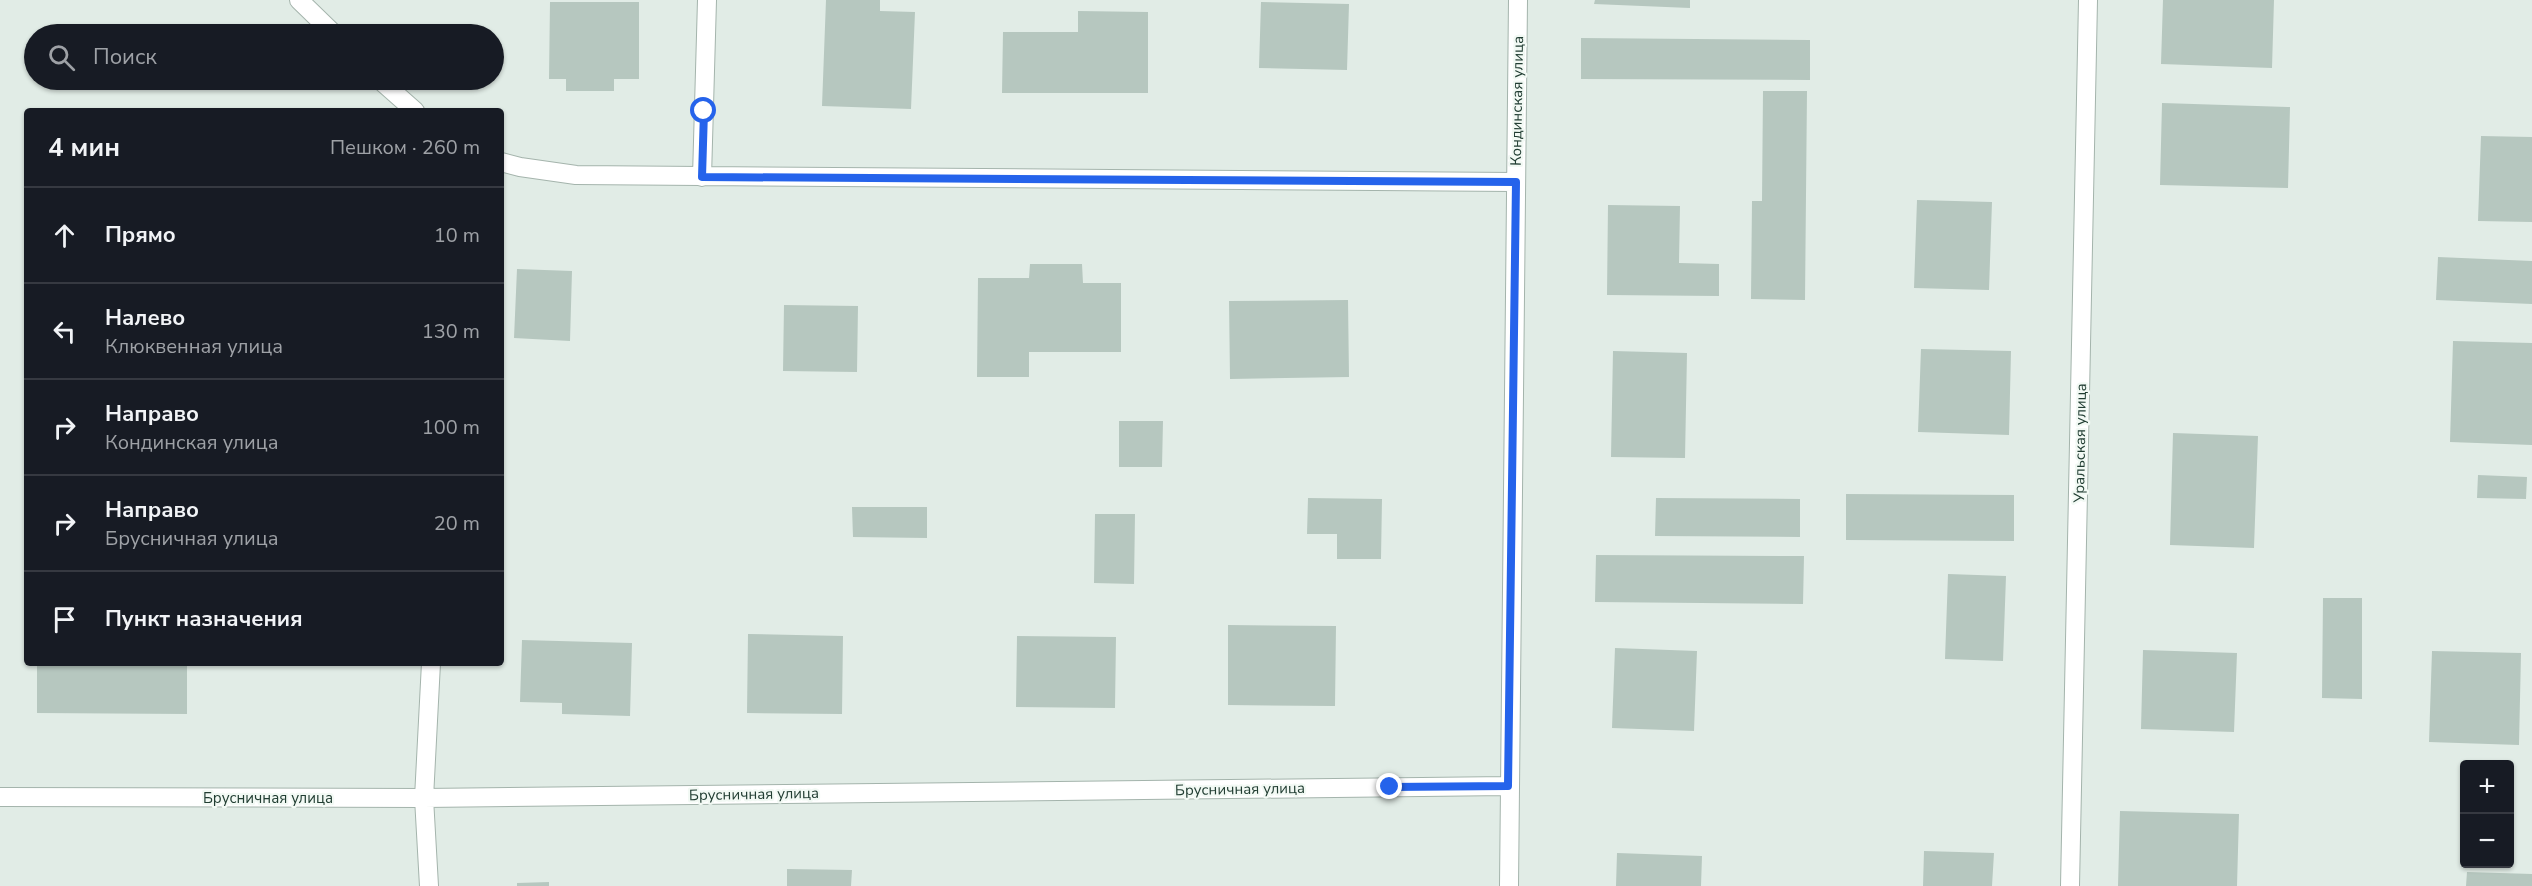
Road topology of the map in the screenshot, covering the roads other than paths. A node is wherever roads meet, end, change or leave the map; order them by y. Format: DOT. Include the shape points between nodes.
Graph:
graph roads {
  1 [pos="299,0"];
  2 [pos="707,0"];
  3 [pos="1518,0"];
  4 [pos="2088,0"];
  5 [pos="324,24"];
  6 [pos="391,90"];
  7 [pos="412,108"];
  8 [pos="504,163"];
  9 [pos="702,177"];
  10 [pos="1516,182"];
  11 [pos="431,666"];
  12 [pos="1508,786"];
  13 [pos="0,797"];
  14 [pos="424,798"];
  15 [pos="429,886"];
  16 [pos="1509,886"];
  17 [pos="2070,886"];
  1 -- 5 [label="street"];
  2 -- 9 [label="street"];
  3 -- 10 [label="street, Кондинская улица"];
  4 -- 17 [label="street, Уральская улица"];
  6 -- 7 [label="street"];
  8 -- 9 [label="street" via="576,175"];
  9 -- 10 [label="street"];
  10 -- 12 [label="street, Кондинская улица"];
  11 -- 14 [label="street"];
  12 -- 14 [label="street, Брусничная улица"];
  12 -- 16 [label="street, Кондинская улица"];
  13 -- 14 [label="street, Брусничная улица"];
  14 -- 15 [label="street"];
}
